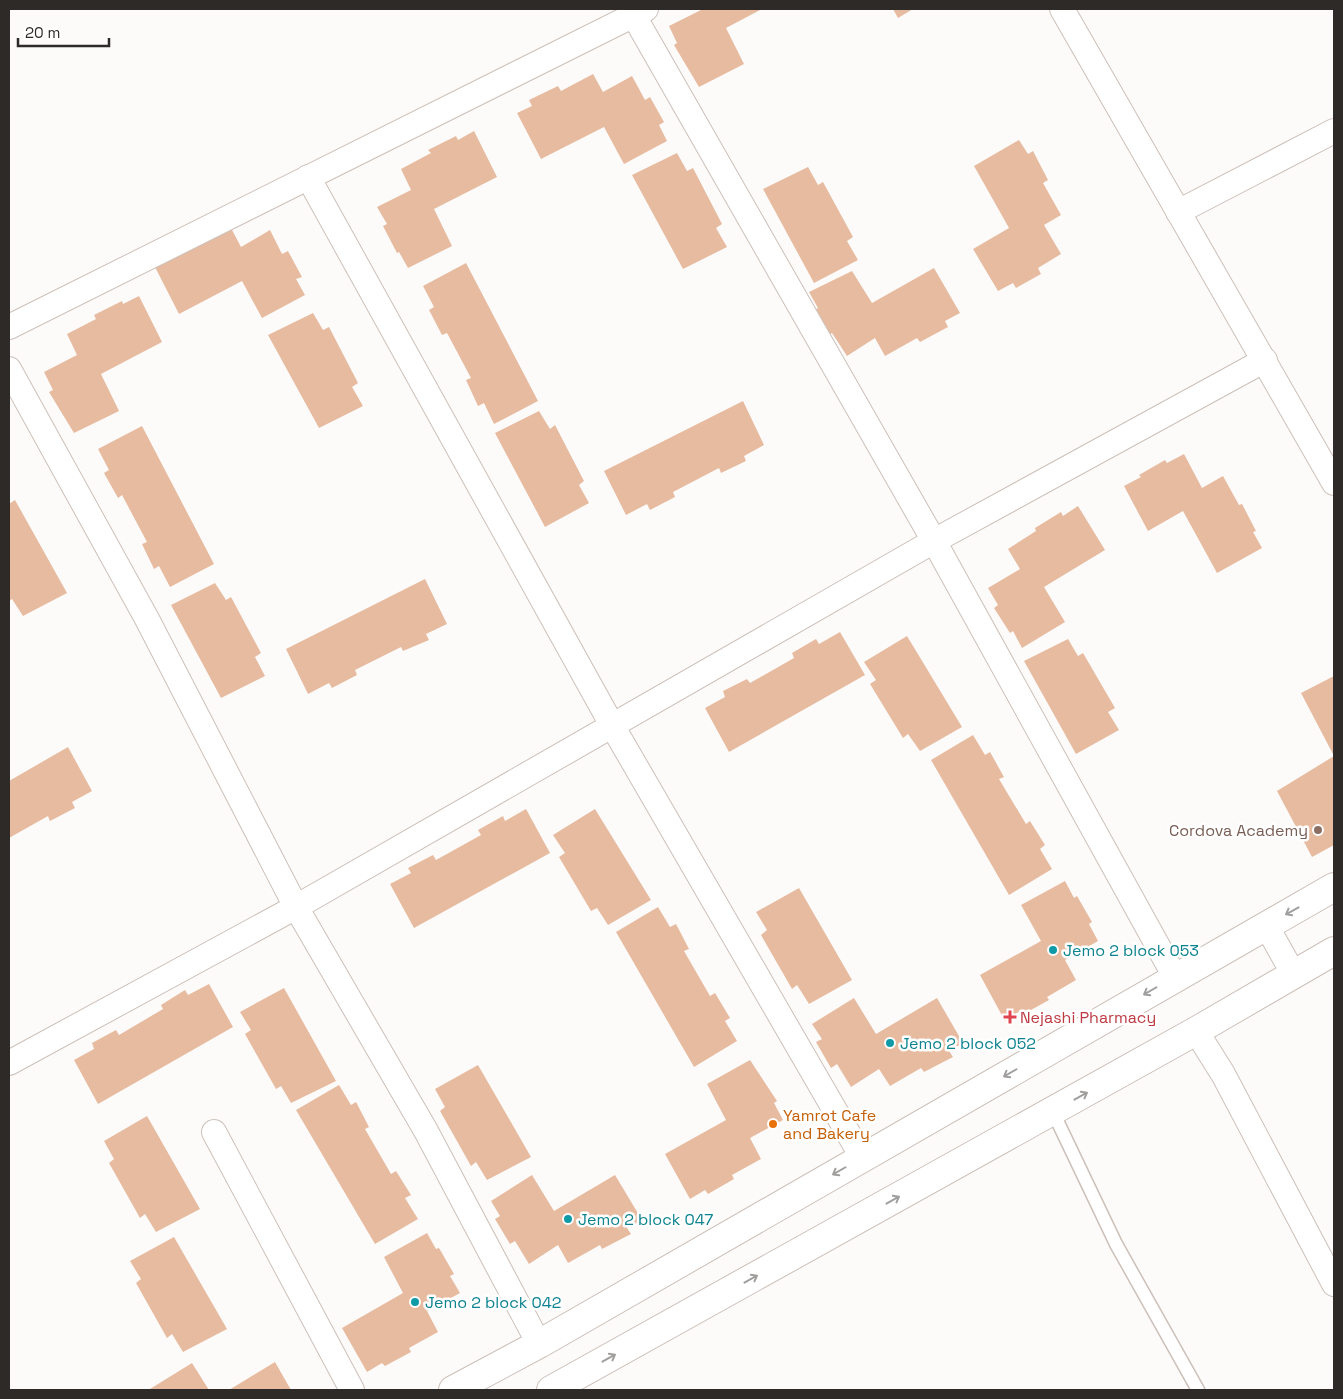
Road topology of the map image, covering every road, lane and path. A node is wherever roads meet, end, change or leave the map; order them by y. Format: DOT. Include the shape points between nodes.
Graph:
graph roads {
  1 [pos="1062,9"];
  2 [pos="640,12"];
  3 [pos="1334,131"];
  4 [pos="308,177"];
  5 [pos="1178,212"];
  6 [pos="9,326"];
  7 [pos="1265,360"];
  8 [pos="9,369"];
  9 [pos="1334,483"];
  10 [pos="934,541"];
  11 [pos="613,727"];
  12 [pos="1334,887"];
  13 [pos="296,907"];
  14 [pos="1266,926"];
  15 [pos="1334,951"];
  16 [pos="1294,975"];
  17 [pos="1175,977"];
  18 [pos="1196,1031"];
  19 [pos="9,1063"];
  20 [pos="1053,1112"];
  21 [pos="214,1132"];
  22 [pos="862,1158"];
  23 [pos="1334,1284"];
  24 [pos="539,1344"];
  25 [pos="568,1386"];
  26 [pos="352,1390"];
  27 [pos="453,1390"];
  28 [pos="1198,1390"];
  1 -- 5 [label="street"];
  2 -- 4 [label="street"];
  2 -- 10 [label="street"];
  3 -- 5 [label="street"];
  4 -- 6 [label="street"];
  4 -- 11 [label="street"];
  5 -- 7 [label="street"];
  7 -- 9 [label="street"];
  7 -- 10 [label="street"];
  8 -- 13 [label="street" via="147,619"];
  10 -- 11 [label="street"];
  10 -- 17 [label="street"];
  11 -- 13 [label="street"];
  11 -- 22 [label="street"];
  12 -- 14 [label="street, one-way"];
  13 -- 19 [label="street"];
  13 -- 24 [label="street" via="426,1131"];
  14 -- 16 [label="street"];
  14 -- 17 [label="street"];
  15 -- 16 [label="street"];
  16 -- 18 [label="street"];
  17 -- 22 [label="street, one-way"];
  20 -- 18 [label="street, one-way"];
  18 -- 23 [label="street"];
  25 -- 20 [label="street, one-way"];
  20 -- 28 [label="lane" via="1116,1244"];
  21 -- 26 [label="street"];
  22 -- 24 [label="street, one-way"];
  24 -- 27 [label="street"];
}
